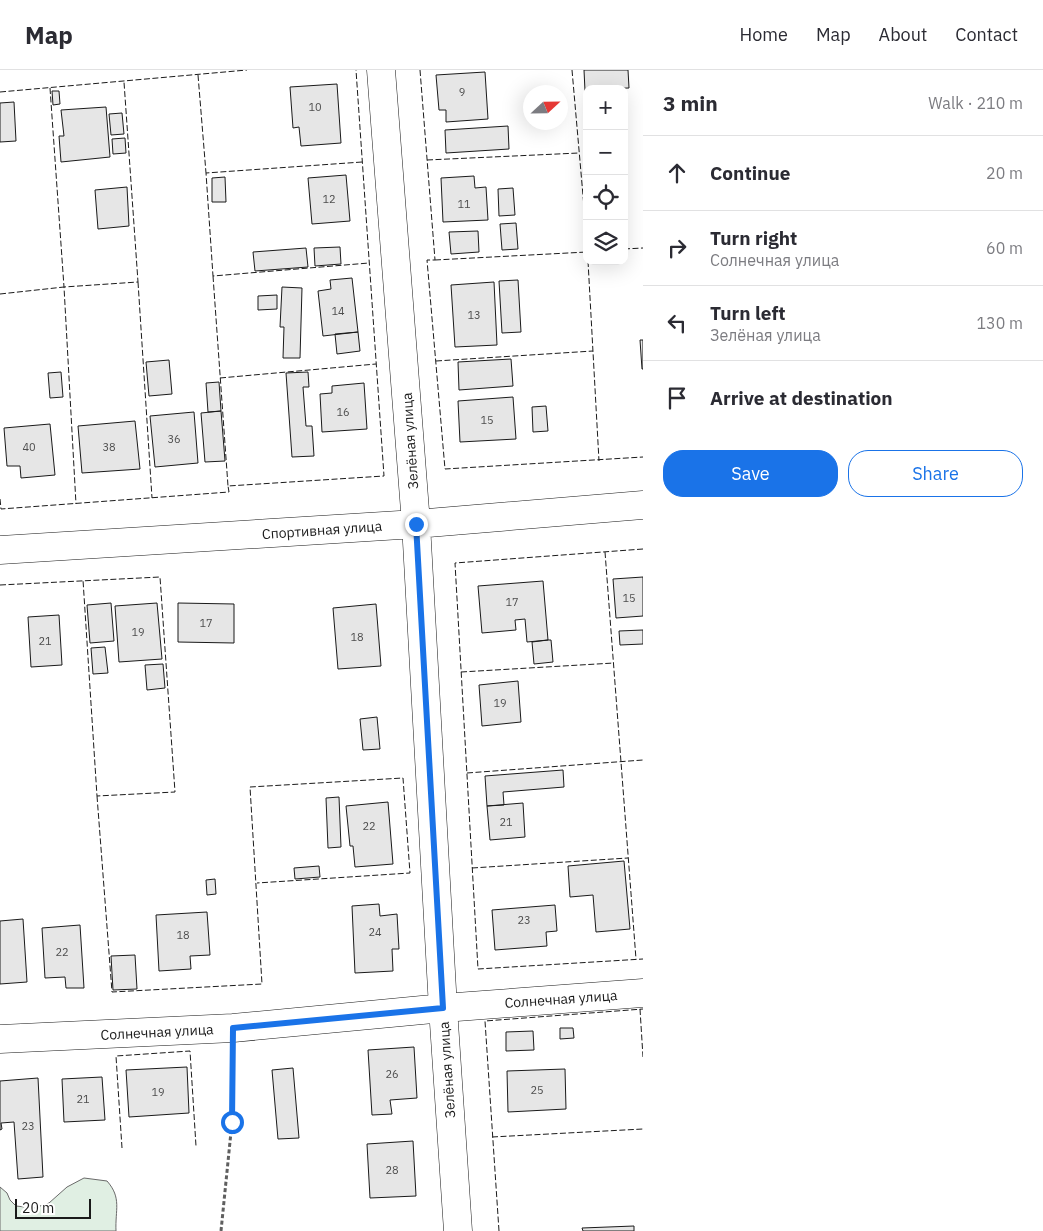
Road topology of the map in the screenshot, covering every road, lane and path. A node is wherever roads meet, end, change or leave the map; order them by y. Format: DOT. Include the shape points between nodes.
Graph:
graph roads {
  1 [pos="381,70"];
  2 [pos="643,505"];
  3 [pos="416,524"];
  4 [pos="0,550"];
  5 [pos="643,993"];
  6 [pos="443,1008"];
  7 [pos="233,1028"];
  8 [pos="0,1039"];
  9 [pos="221,1231"];
  10 [pos="458,1231"];
  1 -- 3 [label="street, Зелёная улица"];
  2 -- 3 [label="street, Спортивная улица"];
  3 -- 4 [label="street, Спортивная улица"];
  3 -- 6 [label="street, Зелёная улица"];
  5 -- 6 [label="street, Солнечная улица"];
  6 -- 7 [label="street, Солнечная улица"];
  6 -- 10 [label="street, Зелёная улица"];
  7 -- 8 [label="street, Солнечная улица"];
  7 -- 9 [label="path" via="232,1122"];
}
